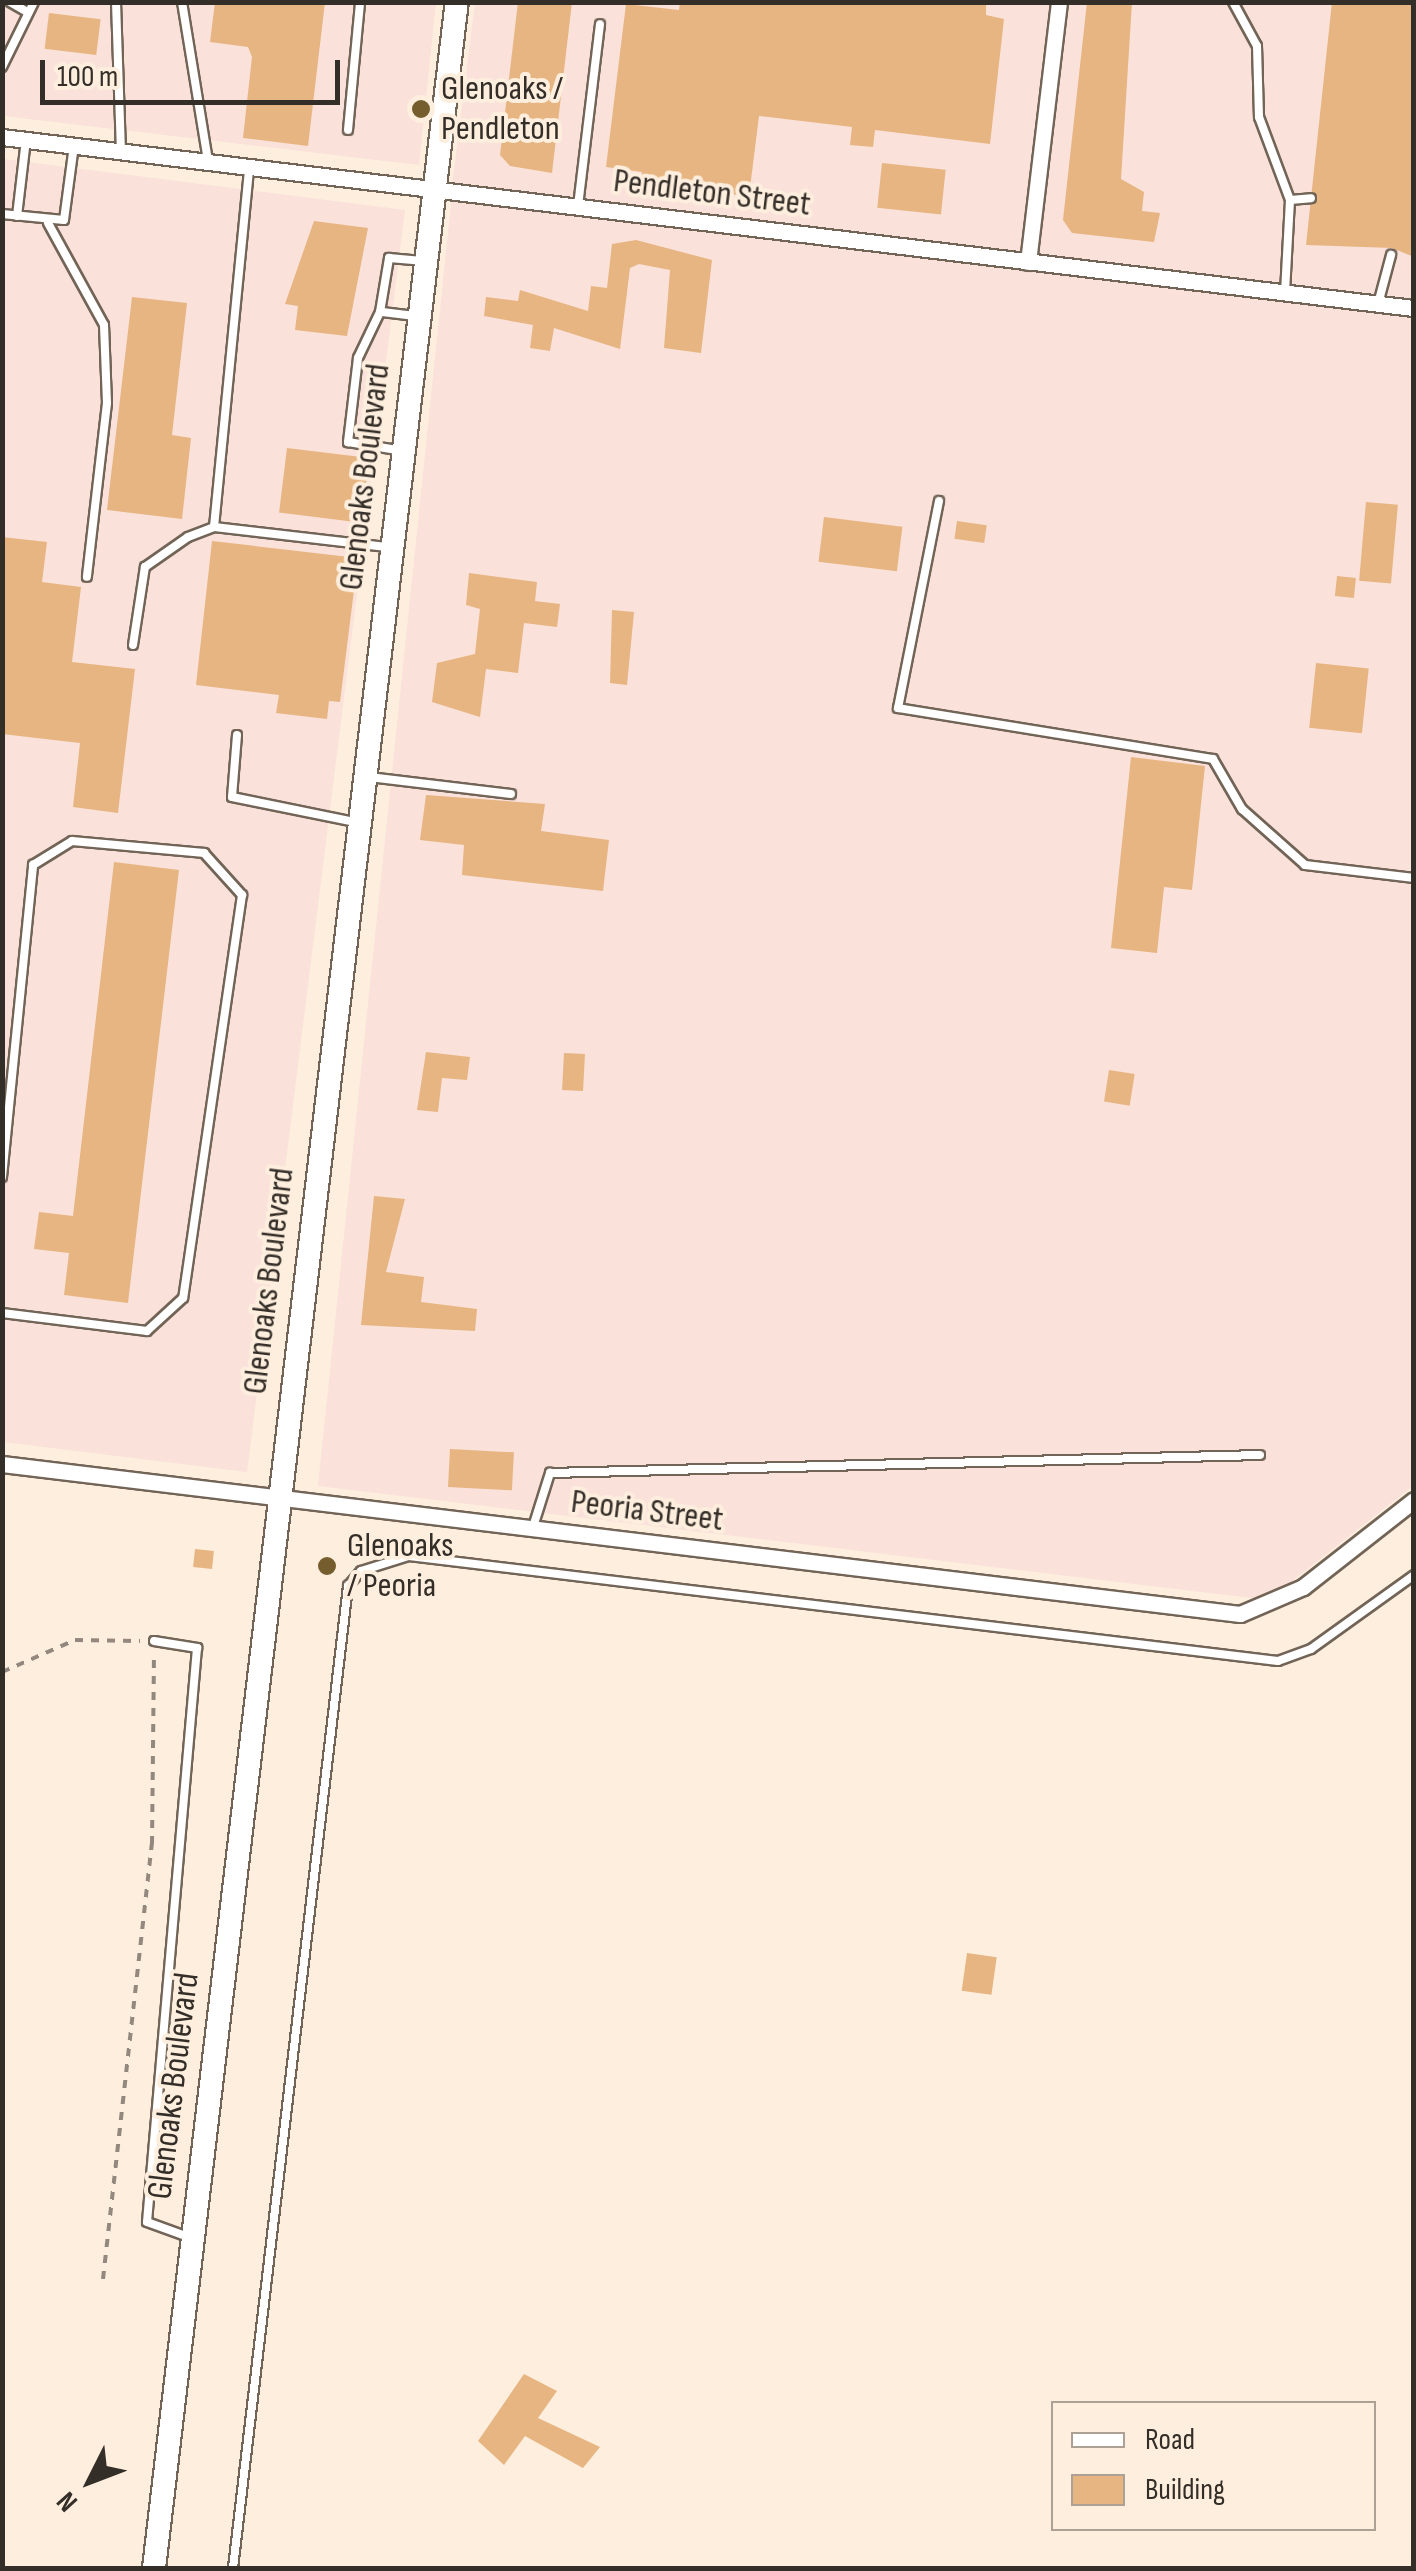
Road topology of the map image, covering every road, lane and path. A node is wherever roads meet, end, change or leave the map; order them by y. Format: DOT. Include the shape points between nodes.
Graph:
graph roads {
  1 [pos="10,2"];
  2 [pos="34,2"];
  3 [pos="116,2"];
  4 [pos="182,2"];
  5 [pos="360,2"];
  6 [pos="457,2"];
  7 [pos="1233,2"];
  8 [pos="1057,3"];
  9 [pos="27,12"];
  10 [pos="600,24"];
  11 [pos="2,67"];
  12 [pos="348,130"];
  13 [pos="2,136"];
  14 [pos="26,140"];
  15 [pos="74,145"];
  16 [pos="121,150"];
  17 [pos="208,160"];
  18 [pos="249,165"];
  19 [pos="436,187"];
  20 [pos="1311,198"];
  21 [pos="1290,200"];
  22 [pos="578,206"];
  23 [pos="2,214"];
  24 [pos="18,216"];
  25 [pos="48,222"];
  26 [pos="1390,255"];
  27 [pos="426,261"];
  28 [pos="1028,262"];
  29 [pos="1284,294"];
  30 [pos="1378,304"];
  31 [pos="1414,308"];
  32 [pos="380,312"];
  33 [pos="420,316"];
  34 [pos="404,451"];
  35 [pos="939,501"];
  36 [pos="214,527"];
  37 [pos="392,547"];
  38 [pos="88,577"];
  39 [pos="133,646"];
  40 [pos="238,736"];
  41 [pos="365,776"];
  42 [pos="510,794"];
  43 [pos="359,822"];
  44 [pos="1414,878"];
  45 [pos="2,1177"];
  46 [pos="2,1314"];
  47 [pos="1260,1454"];
  48 [pos="2,1464"];
  49 [pos="278,1496"];
  50 [pos="1414,1500"];
  51 [pos="533,1528"];
  52 [pos="1414,1575"];
  53 [pos="154,1641"];
  54 [pos="2,1672"];
  55 [pos="192,2238"];
  56 [pos="102,2278"];
  57 [pos="154,2568"];
  58 [pos="232,2568"];
  1 -- 9 [label="lane"];
  2 -- 9 [label="lane"];
  3 -- 16 [label="lane"];
  4 -- 17 [label="lane"];
  5 -- 12 [label="lane"];
  6 -- 19 [label="main road, Glenoaks Boulevard"];
  7 -- 21 [label="lane" via="1258,46 1259,117"];
  8 -- 28 [label="street"];
  9 -- 11 [label="lane"];
  10 -- 22 [label="lane"];
  13 -- 14 [label="street, Pendleton Street"];
  14 -- 15 [label="street, Pendleton Street"];
  14 -- 24 [label="lane"];
  15 -- 16 [label="street, Pendleton Street"];
  15 -- 25 [label="lane" via="64,220"];
  16 -- 17 [label="street, Pendleton Street"];
  17 -- 18 [label="street, Pendleton Street"];
  18 -- 19 [label="street, Pendleton Street"];
  18 -- 36 [label="lane"];
  19 -- 22 [label="street, Pendleton Street"];
  19 -- 27 [label="main road, Glenoaks Boulevard"];
  20 -- 21 [label="lane"];
  21 -- 29 [label="lane"];
  22 -- 28 [label="street, Pendleton Street"];
  23 -- 24 [label="lane"];
  24 -- 25 [label="lane"];
  25 -- 38 [label="lane" via="104,326 106,403"];
  26 -- 30 [label="lane"];
  27 -- 32 [label="lane" via="390,258"];
  27 -- 33 [label="main road, Glenoaks Boulevard"];
  28 -- 29 [label="street, Pendleton Street"];
  29 -- 30 [label="street, Pendleton Street"];
  30 -- 31 [label="street, Pendleton Street"];
  32 -- 33 [label="lane"];
  32 -- 34 [label="lane" via="358,358 348,442"];
  33 -- 34 [label="main road, Glenoaks Boulevard"];
  34 -- 37 [label="main road, Glenoaks Boulevard"];
  35 -- 44 [label="lane" via="898,708 1213,759 1242,809 1305,865"];
  36 -- 37 [label="lane"];
  36 -- 39 [label="lane" via="159,550 145,567"];
  37 -- 41 [label="main road, Glenoaks Boulevard"];
  40 -- 43 [label="lane" via="232,797"];
  41 -- 42 [label="lane"];
  41 -- 43 [label="main road, Glenoaks Boulevard"];
  43 -- 49 [label="main road, Glenoaks Boulevard"];
  45 -- 46 [label="lane" via="33,865 72,841 204,853 242,896 183,1298 147,1331"];
  47 -- 51 [label="lane" via="550,1473"];
  48 -- 49 [label="street, Peoria Street"];
  49 -- 51 [label="street, Peoria Street"];
  49 -- 55 [label="main road, Glenoaks Boulevard"];
  50 -- 51 [label="street, Peoria Street" via="1282,1601 1240,1614"];
  52 -- 58 [label="lane" via="1311,1650 1278,1661 409,1556 361,1571 348,1586"];
  53 -- 54 [label="path" via="75,1640"];
  53 -- 55 [label="lane" via="197,1648 148,2222"];
  53 -- 56 [label="path" via="152,1844"];
  55 -- 57 [label="main road, Glenoaks Boulevard"];
}
